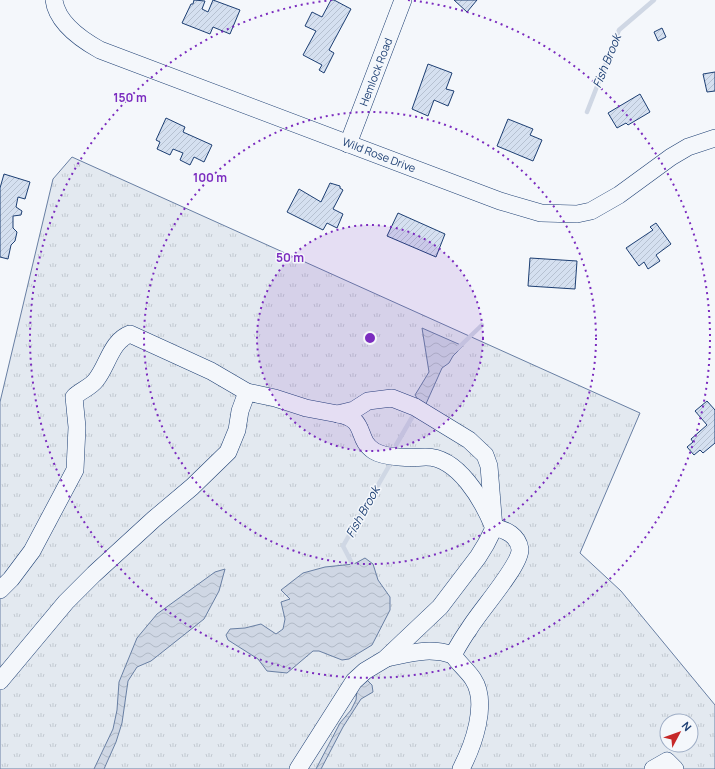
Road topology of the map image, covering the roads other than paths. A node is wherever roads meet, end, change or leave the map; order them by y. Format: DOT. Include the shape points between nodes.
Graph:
graph roads {
  1 [pos="54,0"];
  2 [pos="403,0"];
  3 [pos="715,138"];
  4 [pos="348,144"];
  5 [pos="247,392"];
  6 [pos="338,414"];
  7 [pos="494,528"];
  8 [pos="0,590"];
  9 [pos="453,655"];
  10 [pos="385,659"];
  11 [pos="0,681"];
  12 [pos="298,769"];
  13 [pos="461,769"];
  14 [pos="653,769"];
  15 [pos="675,769"];
  1 -- 4 [label="street, Wild Rose Drive" via="69,28 82,40 100,50"];
  2 -- 4 [label="street, Hemlock Road"];
  3 -- 4 [label="street, Wild Rose Drive" via="688,147 602,205 577,214 541,213 500,201"];
  5 -- 6 [label="street"];
  5 -- 8 [label="street" via="211,371 130,334 122,337 95,382 74,397 77,427 75,470 32,551"];
  5 -- 11 [label="street" via="228,452 66,602"];
  6 -- 7 [label="street" via="355,420 374,452 412,459 435,458 448,463 458,471 483,505"];
  6 -- 7 [label="street" via="354,410 368,400 392,398 415,407 469,440 485,455 489,466"];
  7 -- 9 [label="street" via="510,532 516,539 520,550 518,558 468,629"];
  7 -- 10 [label="street" via="478,557 440,607"];
  9 -- 10 [label="street" via="439,650 420,651"];
  9 -- 13 [label="street" via="474,680 480,696 479,716"];
  10 -- 12 [label="street" via="354,681"];
  14 -- 15 [label="street" via="667,761"];
}
